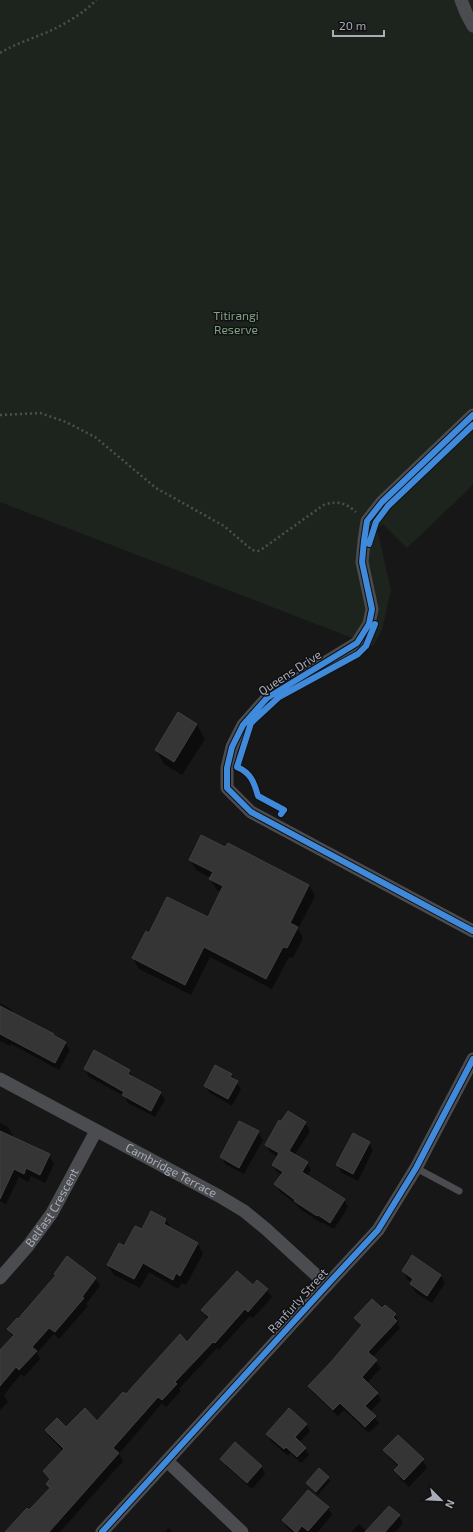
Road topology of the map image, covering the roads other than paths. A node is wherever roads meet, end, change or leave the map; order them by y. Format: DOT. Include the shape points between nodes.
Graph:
graph roads {
  1 [pos="461,0"];
  2 [pos="473,26"];
  3 [pos="473,415"];
  4 [pos="473,930"];
  5 [pos="473,1059"];
  6 [pos="0,1079"];
  7 [pos="96,1131"];
  8 [pos="416,1168"];
  9 [pos="459,1191"];
  10 [pos="0,1278"];
  11 [pos="326,1285"];
  12 [pos="167,1461"];
  13 [pos="102,1532"];
  14 [pos="242,1532"];
  1 -- 2 [label="street"];
  3 -- 4 [label="street, Queens Drive" via="382,502 367,521 362,562 372,609 369,624 356,643 267,698 243,725 232,747 227,768 227,788 251,812"];
  5 -- 8 [label="street, Ranfurly Street"];
  6 -- 7 [label="street, Cambridge Terrace"];
  7 -- 10 [label="street, Belfast Crescent" via="52,1213"];
  7 -- 11 [label="street, Cambridge Terrace" via="244,1211"];
  8 -- 9 [label="lane"];
  8 -- 11 [label="street, Ranfurly Street" via="378,1230"];
  11 -- 12 [label="street, Ranfurly Street"];
  12 -- 13 [label="street, Ranfurly Street"];
  12 -- 14 [label="street"];
}
